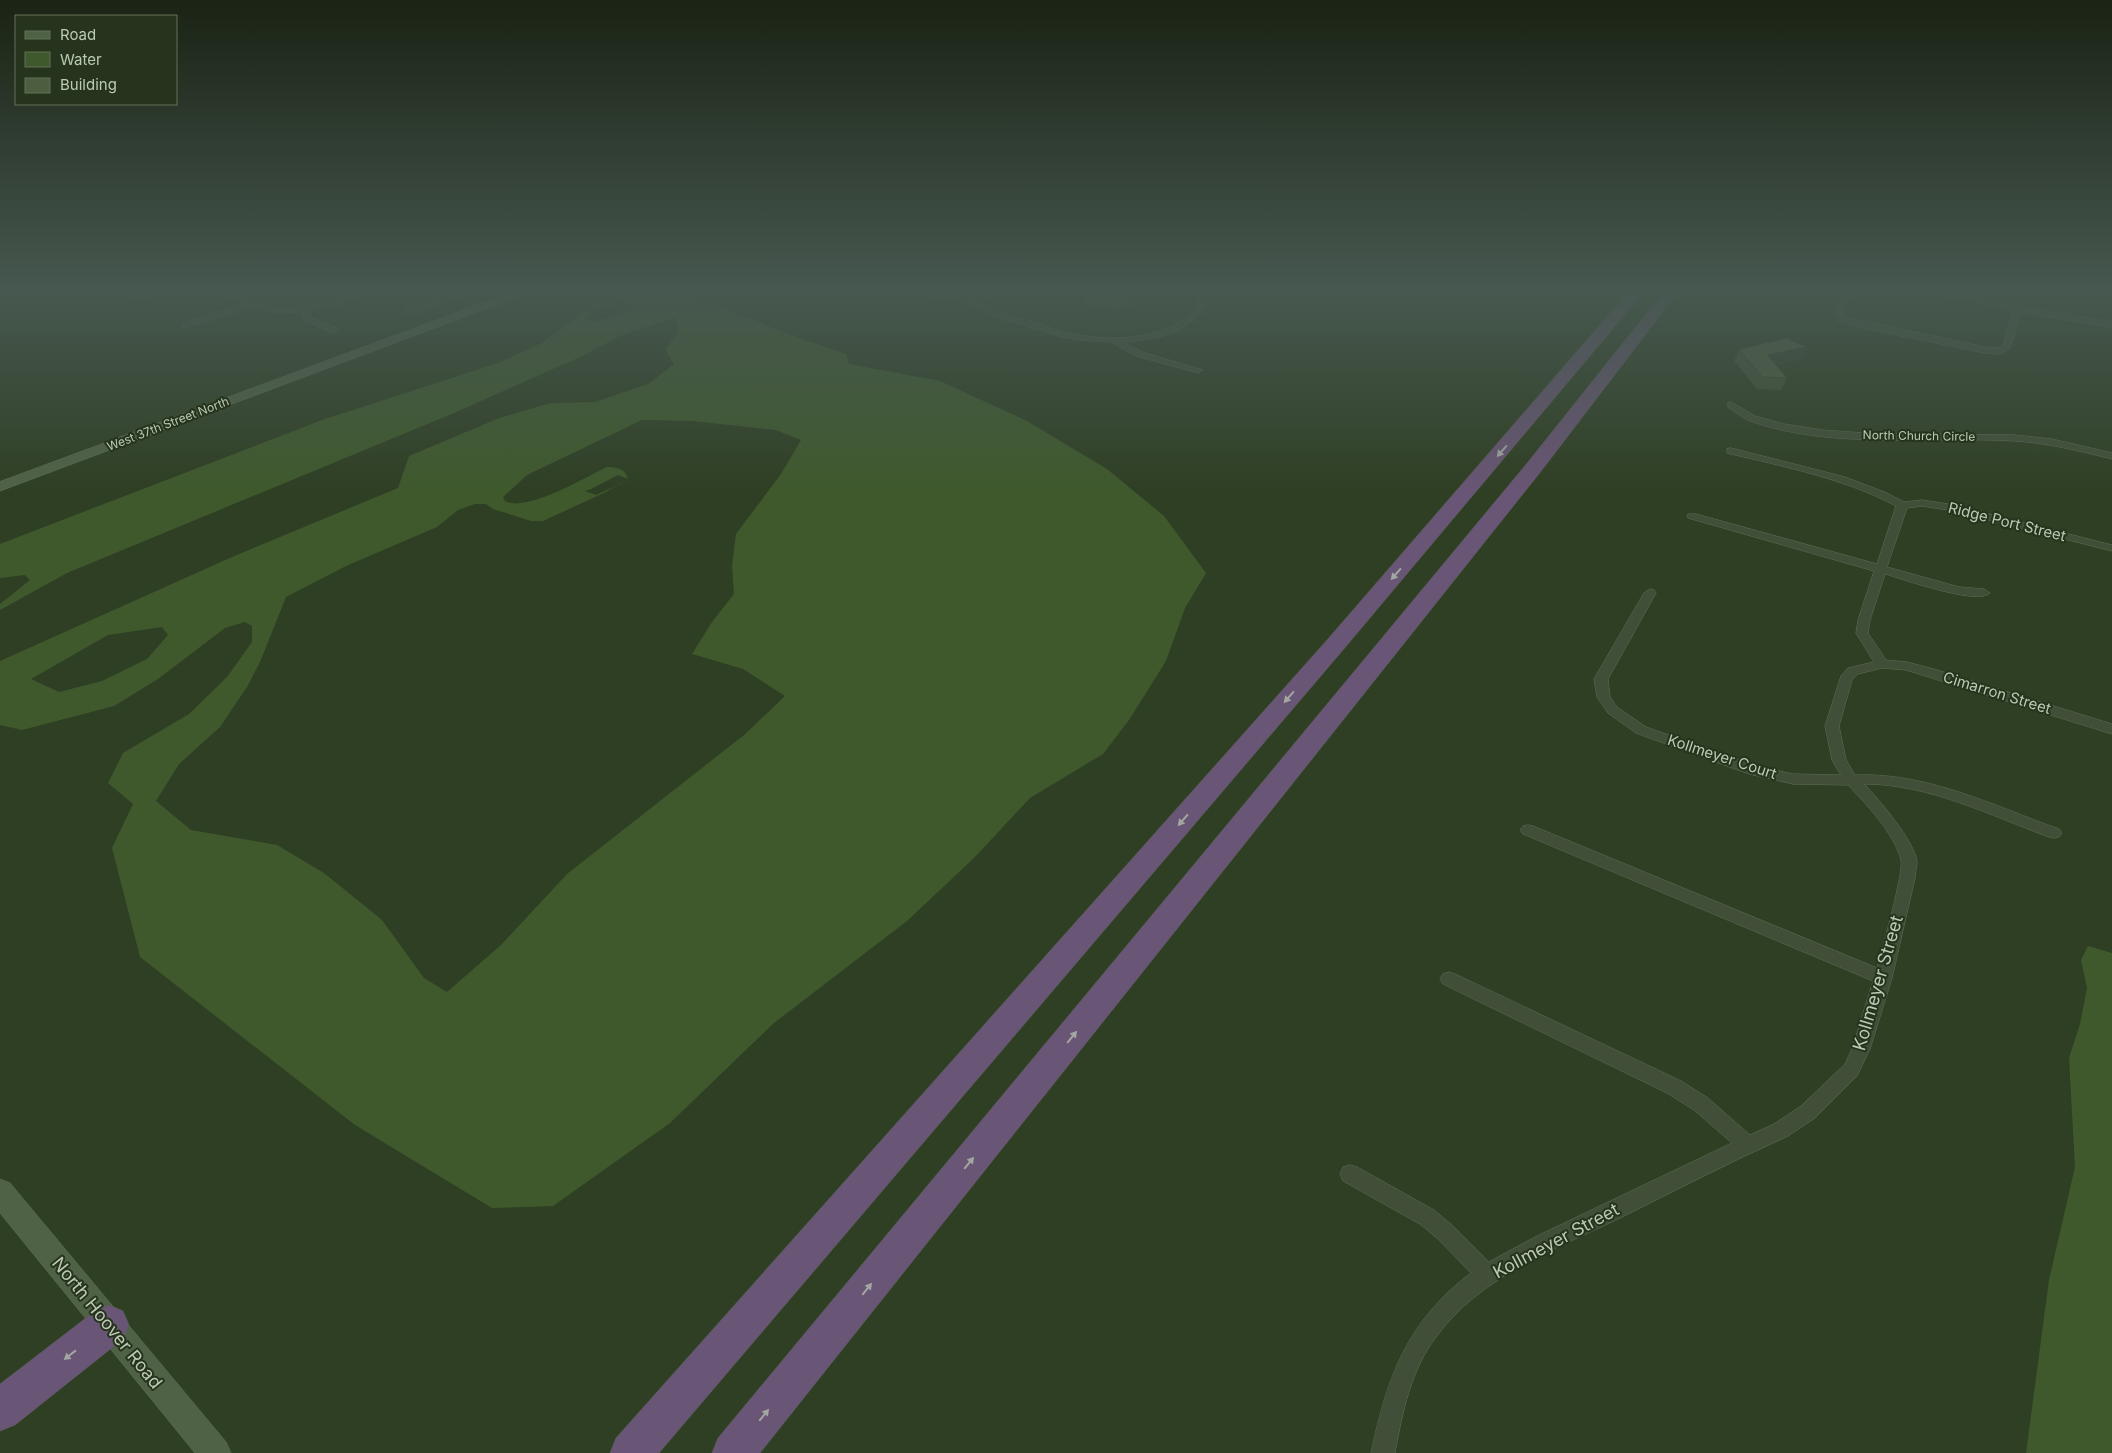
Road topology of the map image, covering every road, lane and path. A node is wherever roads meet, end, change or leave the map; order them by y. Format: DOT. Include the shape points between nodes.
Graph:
graph roads {
  1 [pos="351,356"];
  2 [pos="1146,356"];
  3 [pos="1582,356"];
  4 [pos="1621,356"];
  5 [pos="1198,370"];
  6 [pos="1731,405"];
  7 [pos="1731,451"];
  8 [pos="2112,456"];
  9 [pos="0,487"];
  10 [pos="1902,505"];
  11 [pos="1692,516"];
  12 [pos="2112,548"];
  13 [pos="1881,568"];
  14 [pos="1984,593"];
  15 [pos="1650,594"];
  16 [pos="1882,664"];
  17 [pos="2112,729"];
  18 [pos="1851,779"];
  19 [pos="1528,830"];
  20 [pos="2054,833"];
  21 [pos="1883,978"];
  22 [pos="1448,979"];
  23 [pos="1748,1144"];
  24 [pos="1350,1174"];
  25 [pos="0,1192"];
  26 [pos="1488,1276"];
  27 [pos="109,1325"];
  28 [pos="0,1410"];
  29 [pos="215,1453"];
  30 [pos="631,1453"];
  31 [pos="733,1453"];
  32 [pos="1383,1453"];
  1 -- 9 [label="street, West 37th Street North"];
  2 -- 5 [label="street"];
  3 -- 30 [label="highway, one-way" via="1335,645"];
  31 -- 4 [label="highway, one-way" via="1536,466"];
  6 -- 8 [label="street, North Church Circle" via="1759,421 1823,434 2014,438 2047,441"];
  7 -- 10 [label="street" via="1845,481"];
  10 -- 12 [label="street, Ridge Port Street" via="1922,503 1954,508"];
  10 -- 13 [label="street"];
  11 -- 13 [label="street"];
  13 -- 14 [label="street" via="1958,591"];
  13 -- 16 [label="street" via="1862,633"];
  15 -- 18 [label="street, Kollmeyer Court" via="1601,679 1601,692 1616,714 1641,730 1752,770 1795,779"];
  16 -- 17 [label="street, Cimarron Street" via="1932,673"];
  16 -- 18 [label="street, Kollmeyer Street" via="1853,671 1846,679 1832,726 1840,760"];
  18 -- 20 [label="street, Kollmeyer Court" via="1886,780 1928,789"];
  18 -- 21 [label="street, Kollmeyer Street" via="1891,826 1909,861"];
  19 -- 21 [label="street"];
  21 -- 23 [label="street, Kollmeyer Street" via="1861,1049 1851,1070 1808,1112 1781,1130"];
  22 -- 23 [label="street" via="1674,1088 1701,1104"];
  23 -- 26 [label="street, Kollmeyer Street" via="1506,1263"];
  24 -- 26 [label="street" via="1427,1217"];
  25 -- 27 [label="street, North Hoover Road"];
  26 -- 32 [label="street, Kollmeyer Street" via="1455,1300 1425,1336 1401,1384"];
  27 -- 28 [label="highway, one-way"];
  27 -- 29 [label="street, North Hoover Road"];
}
